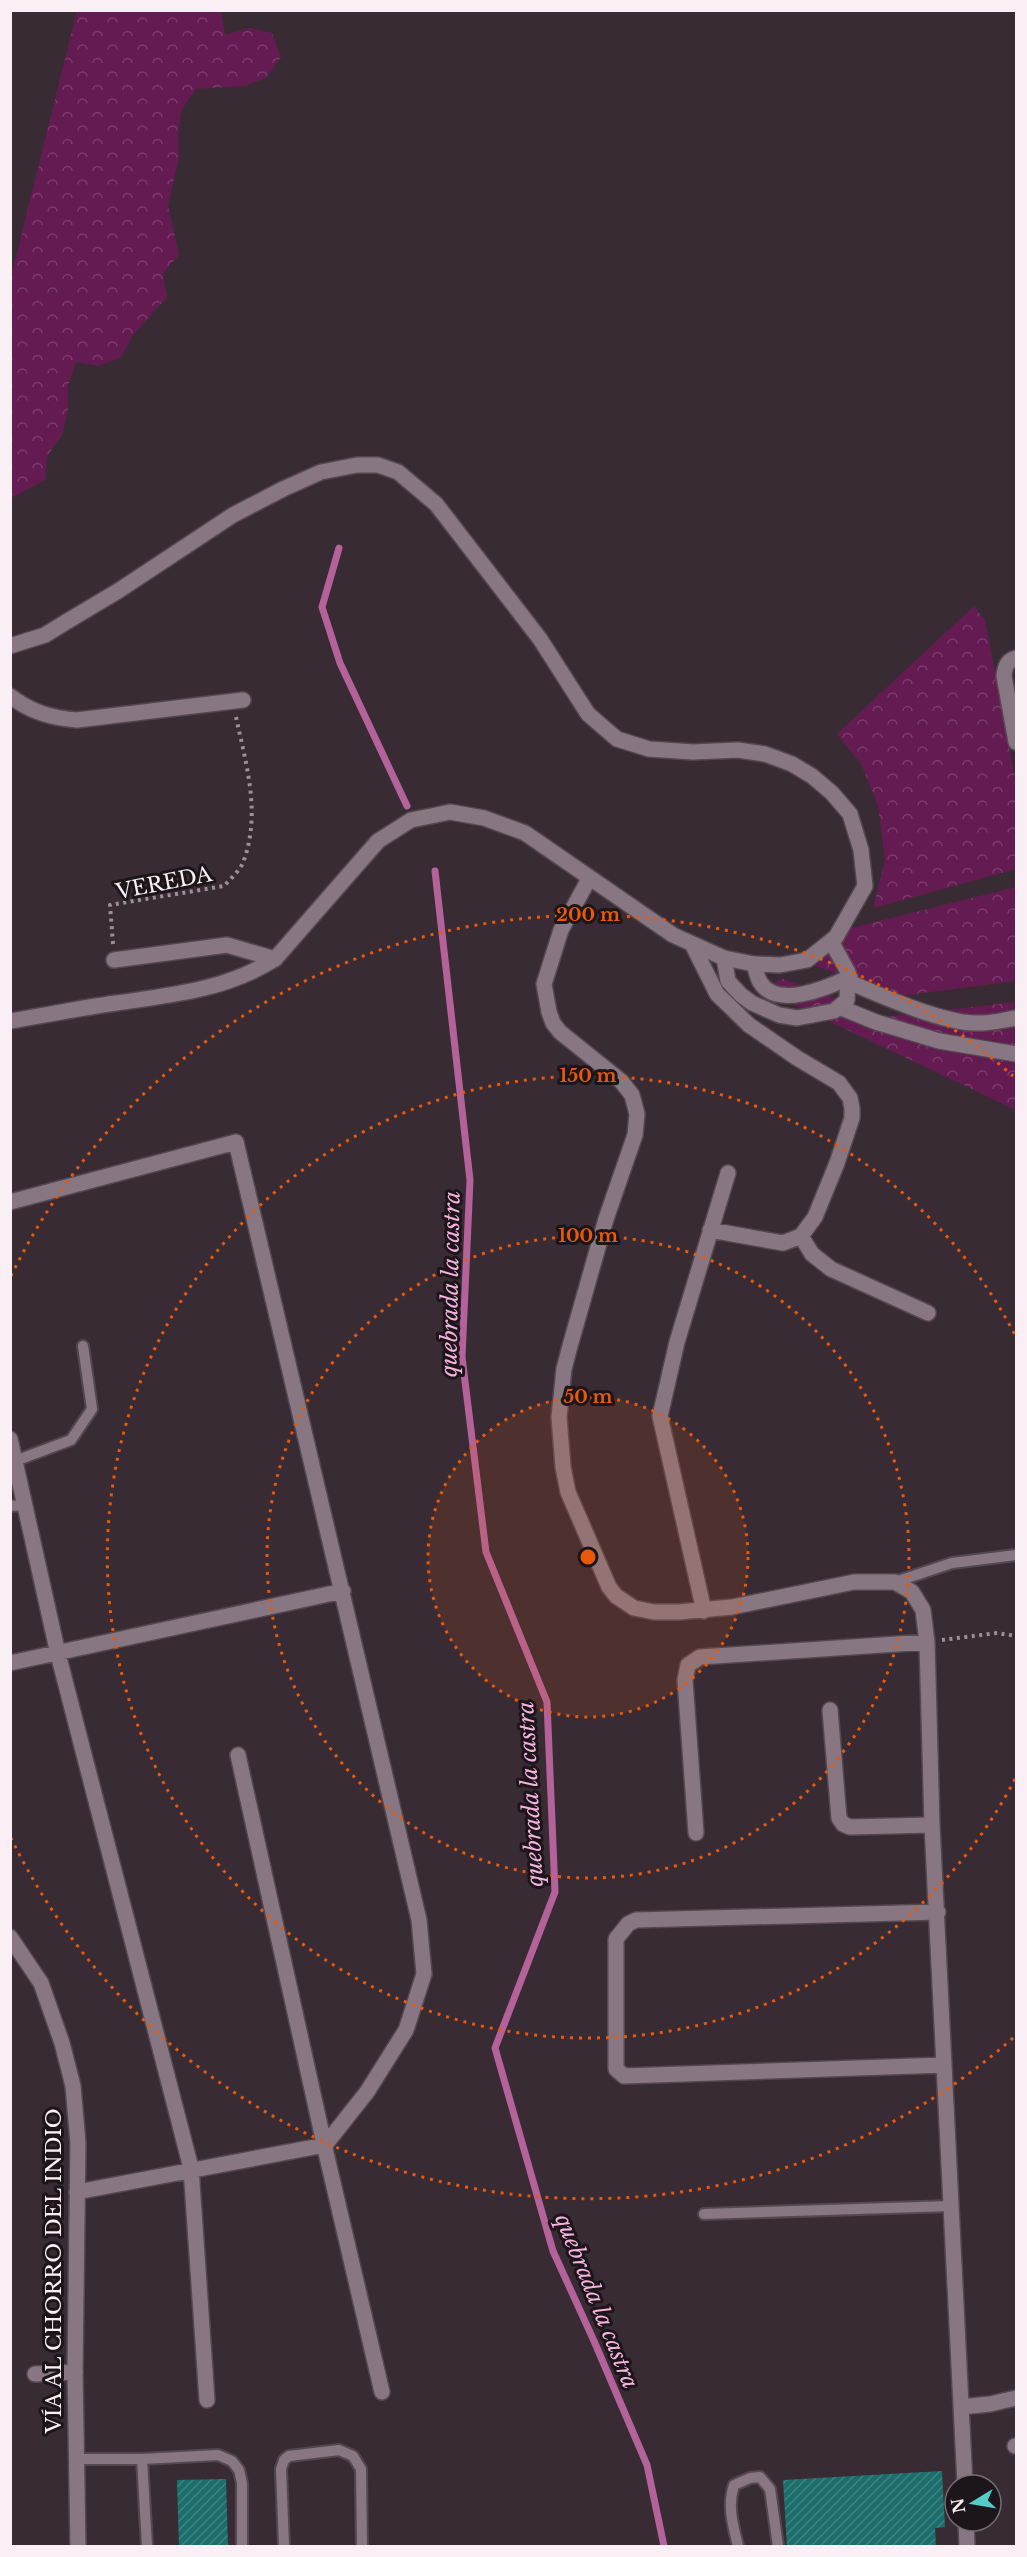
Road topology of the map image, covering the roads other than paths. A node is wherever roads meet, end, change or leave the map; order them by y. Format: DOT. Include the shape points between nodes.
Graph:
graph roads {
  1 [pos="10,646"];
  2 [pos="1017,658"];
  3 [pos="10,696"];
  4 [pos="238,700"];
  5 [pos="1017,742"];
  6 [pos="589,879"];
  7 [pos="831,941"];
  8 [pos="692,944"];
  9 [pos="724,958"];
  10 [pos="275,959"];
  11 [pos="114,960"];
  12 [pos="754,964"];
  13 [pos="849,980"];
  14 [pos="839,1007"];
  15 [pos="1017,1018"];
  16 [pos="10,1021"];
  17 [pos="1017,1054"];
  18 [pos="728,1173"];
  19 [pos="10,1202"];
  20 [pos="710,1230"];
  21 [pos="801,1236"];
  22 [pos="928,1313"];
  23 [pos="83,1346"];
  24 [pos="10,1439"];
  25 [pos="15,1461"];
  26 [pos="18,1506"];
  27 [pos="1017,1555"];
  28 [pos="895,1582"];
  29 [pos="343,1591"];
  30 [pos="704,1611"];
  31 [pos="927,1642"];
  32 [pos="58,1654"];
  33 [pos="10,1663"];
  34 [pos="830,1710"];
  35 [pos="237,1755"];
  36 [pos="932,1825"];
  37 [pos="696,1833"];
  38 [pos="938,1912"];
  39 [pos="10,1937"];
  40 [pos="944,2065"];
  41 [pos="325,2145"];
  42 [pos="191,2168"];
  43 [pos="77,2192"];
  44 [pos="951,2206"];
  45 [pos="704,2214"];
  46 [pos="75,2372"];
  47 [pos="35,2373"];
  48 [pos="382,2392"];
  49 [pos="1017,2398"];
  50 [pos="207,2400"];
  51 [pos="962,2407"];
  52 [pos="76,2459"];
  53 [pos="142,2459"];
  54 [pos="965,2473"];
  55 [pos="78,2547"];
  56 [pos="147,2547"];
  57 [pos="242,2547"];
  58 [pos="284,2547"];
  59 [pos="362,2547"];
  60 [pos="738,2547"];
  61 [pos="778,2547"];
  1 -- 7 [label="street" via="66,622 233,515 283,489 321,472 357,465 378,465 398,472 436,504 540,639 588,714 617,739 649,749 765,754 792,764 832,793 850,814 861,850 865,886"];
  2 -- 5 [label="street" via="1005,666 1004,676"];
  3 -- 4 [label="street" via="50,718 77,720"];
  6 -- 8 [label="street"];
  6 -- 10 [label="street" via="525,833 484,818 450,812 411,820 378,841"];
  6 -- 30 [label="street" via="558,941 544,984 547,1003 553,1023 561,1032 627,1088 638,1124 606,1219 564,1369 559,1417 563,1467 568,1492 603,1577 616,1596 644,1611"];
  7 -- 12 [label="street" via="807,960"];
  7 -- 13 [label="street"];
  8 -- 9 [label="street"];
  8 -- 21 [label="street" via="717,994 749,1025 839,1083 850,1098 852,1118 837,1163 815,1217"];
  9 -- 12 [label="street"];
  9 -- 14 [label="street" via="728,981 741,995 779,1015 797,1018"];
  10 -- 11 [label="street" via="227,945"];
  10 -- 16 [label="street" via="256,971 197,991"];
  12 -- 13 [label="street" via="761,984 774,993 789,996"];
  13 -- 14 [label="street" via="847,1000"];
  13 -- 15 [label="street" via="884,997 961,1023"];
  14 -- 17 [label="street" via="939,1041"];
  18 -- 20 [label="street"];
  19 -- 29 [label="street" via="236,1142"];
  20 -- 21 [label="street" via="783,1243"];
  20 -- 30 [label="street" via="660,1416"];
  21 -- 22 [label="street" via="812,1254 831,1269"];
  23 -- 25 [label="lane" via="92,1409 71,1440"];
  24 -- 25 [label="street"];
  25 -- 26 [label="street"];
  26 -- 32 [label="street"];
  27 -- 28 [label="lane" via="952,1563"];
  28 -- 30 [label="street" via="854,1582"];
  28 -- 31 [label="street" via="905,1586 919,1601"];
  29 -- 32 [label="street"];
  29 -- 41 [label="street" via="419,1920 424,1974 406,2030 367,2092"];
  31 -- 36 [label="street"];
  31 -- 37 [label="street" via="700,1657 688,1665 685,1680"];
  32 -- 33 [label="street"];
  32 -- 42 [label="street"];
  34 -- 36 [label="street" via="839,1818 843,1824"];
  35 -- 41 [label="street"];
  36 -- 38 [label="street"];
  38 -- 40 [label="street"];
  38 -- 40 [label="street" via="636,1920 616,1939 616,2069 624,2076"];
  39 -- 43 [label="street, VÍA AL CHORRO DEL INDIO" via="41,1983 62,2043 73,2086"];
  40 -- 44 [label="street"];
  41 -- 42 [label="street"];
  41 -- 48 [label="street"];
  42 -- 43 [label="street"];
  42 -- 50 [label="street"];
  43 -- 46 [label="street, VÍA AL CHORRO DEL INDIO"];
  44 -- 45 [label="lane"];
  44 -- 51 [label="street"];
  46 -- 47 [label="street"];
  46 -- 52 [label="street, VÍA AL CHORRO DEL INDIO"];
  49 -- 51 [label="street"];
  51 -- 54 [label="street"];
  52 -- 53 [label="lane"];
  52 -- 55 [label="street, VÍA AL CHORRO DEL INDIO"];
  53 -- 56 [label="lane"];
  53 -- 57 [label="lane" via="218,2455 232,2461 242,2483"];
  58 -- 59 [label="lane" via="284,2460 289,2456 339,2450 353,2456 361,2469"];
  60 -- 61 [label="lane" via="730,2511 732,2491 734,2485 760,2478 770,2488"];
}
